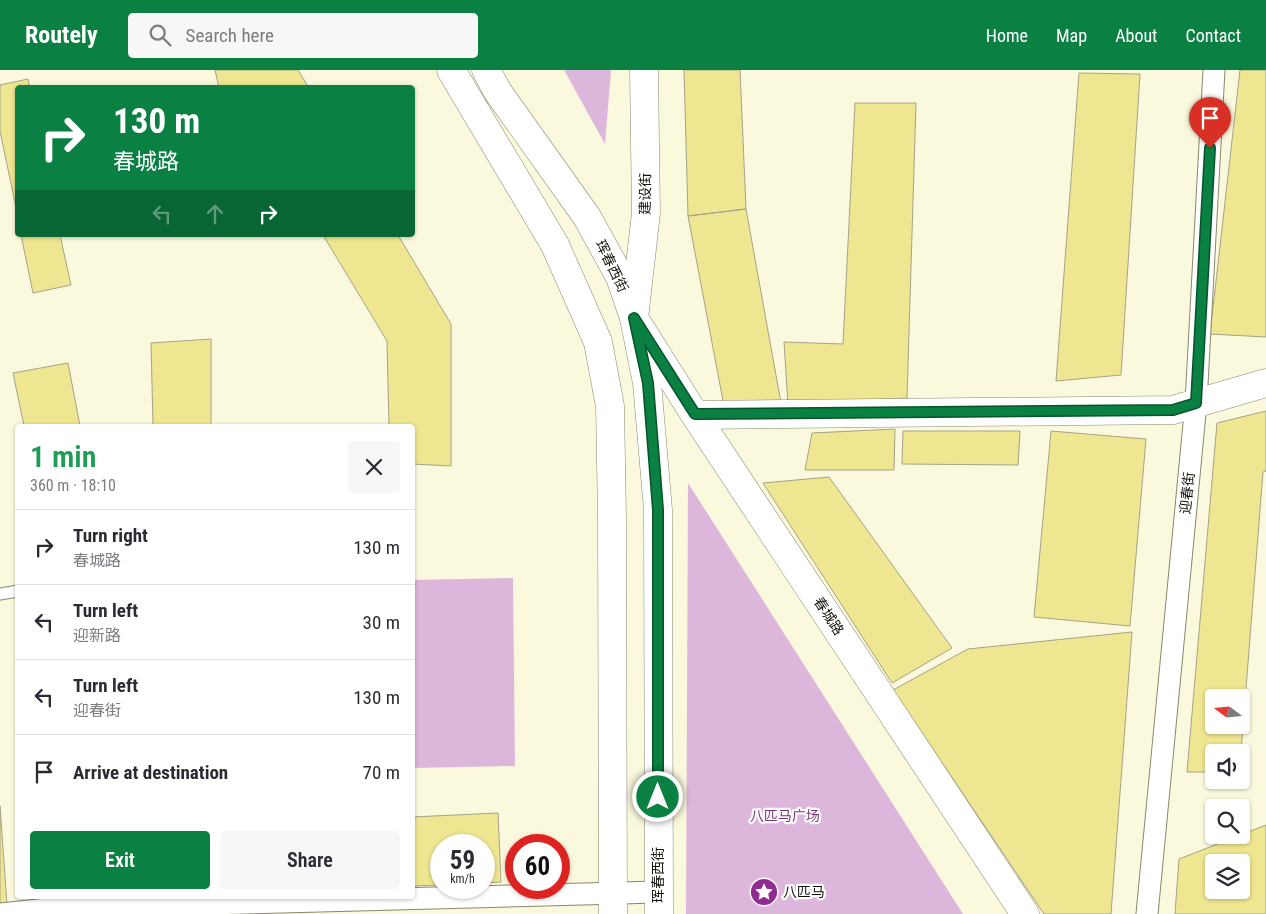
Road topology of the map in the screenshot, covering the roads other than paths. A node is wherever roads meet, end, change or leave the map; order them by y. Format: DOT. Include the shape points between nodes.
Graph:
graph roads {
  1 [pos="437,70"];
  2 [pos="451,70"];
  3 [pos="644,70"];
  4 [pos="1214,70"];
  5 [pos="494,77"];
  6 [pos="470,100"];
  7 [pos="634,318"];
  8 [pos="1266,383"];
  9 [pos="1196,403"];
  10 [pos="695,414"];
  11 [pos="15,592"];
  12 [pos="0,594"];
  13 [pos="659,903"];
  14 [pos="613,904"];
  15 [pos="0,914"];
  16 [pos="1025,914"];
  17 [pos="1147,914"];
  1 -- 6 [label="main road"];
  2 -- 6 [label="main road"];
  3 -- 7 [label="main road, 建设街" via="646,213"];
  4 -- 9 [label="street, 迎春街"];
  5 -- 7 [label="main road, 珲春西街" via="587,217 620,277"];
  6 -- 14 [label="main road" via="555,245 598,342 610,406"];
  7 -- 10 [label="main road, 春城路"];
  7 -- 13 [label="main road, 珲春西街" via="648,383 658,510"];
  8 -- 9 [label="main road"];
  9 -- 10 [label="main road" via="1173,410"];
  9 -- 17 [label="street, 迎春街"];
  10 -- 16 [label="main road, 春城路"];
  11 -- 12 [label="lane"];
  13 -- 14 [label="street"];
  14 -- 15 [label="street" via="58,908"];
}
